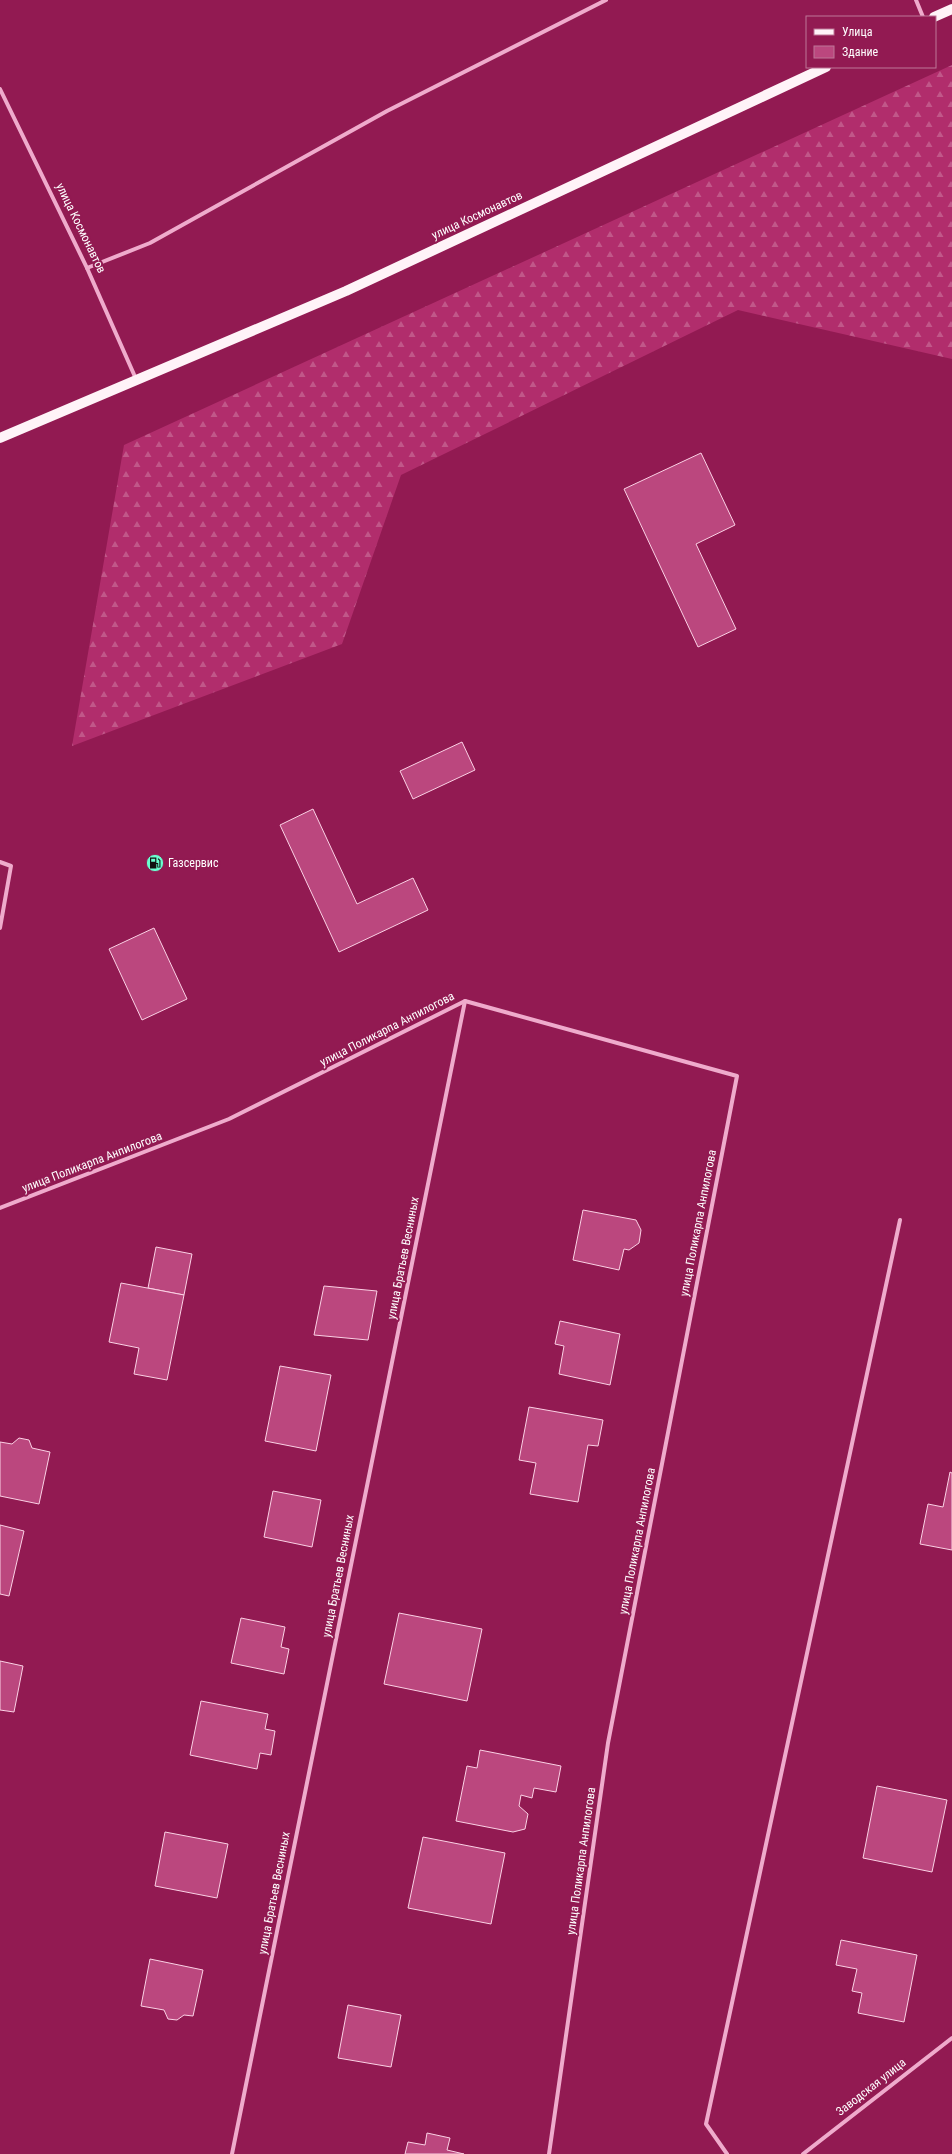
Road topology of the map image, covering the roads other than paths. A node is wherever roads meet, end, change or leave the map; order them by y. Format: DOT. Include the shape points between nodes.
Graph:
graph roads {
  1 [pos="606,0"];
  2 [pos="916,0"];
  3 [pos="952,8"];
  4 [pos="923,16"];
  5 [pos="936,16"];
  6 [pos="824,68"];
  7 [pos="0,89"];
  8 [pos="87,268"];
  9 [pos="136,379"];
  10 [pos="0,438"];
  11 [pos="0,862"];
  12 [pos="0,928"];
  13 [pos="465,1001"];
  14 [pos="0,1208"];
  15 [pos="900,1220"];
  16 [pos="952,2038"];
  17 [pos="232,2154"];
  18 [pos="549,2154"];
  19 [pos="727,2154"];
  20 [pos="803,2154"];
  1 -- 8 [label="street" via="387,112 150,243"];
  2 -- 4 [label="street"];
  3 -- 5 [label="main road"];
  6 -- 9 [label="main road, улица Космонавтов" via="346,290"];
  7 -- 8 [label="street, улица Космонавтов"];
  8 -- 9 [label="street, улица Космонавтов"];
  9 -- 10 [label="main road, улица Космонавтов"];
  11 -- 12 [label="street" via="11,866"];
  13 -- 14 [label="street, улица Поликарпа Анпилогова" via="229,1119"];
  13 -- 17 [label="street, улица Братьев Весниных"];
  13 -- 18 [label="street, улица Поликарпа Анпилогова" via="737,1076 608,1744"];
  15 -- 19 [label="street" via="706,2124"];
  16 -- 20 [label="street, Заводская улица"];
}
